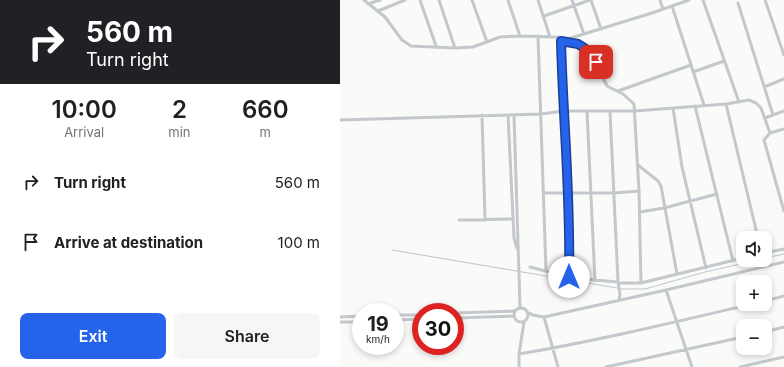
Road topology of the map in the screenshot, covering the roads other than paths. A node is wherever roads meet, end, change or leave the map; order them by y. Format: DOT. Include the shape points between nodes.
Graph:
graph roads {
  1 [pos="364,0"];
  2 [pos="380,0"];
  3 [pos="405,0"];
  4 [pos="420,0"];
  5 [pos="439,0"];
  6 [pos="472,0"];
  7 [pos="508,0"];
  8 [pos="538,0"];
  9 [pos="572,0"];
  10 [pos="591,0"];
  11 [pos="660,0"];
  12 [pos="689,0"];
  13 [pos="703,0"];
  14 [pos="765,0"];
  15 [pos="680,2"];
  16 [pos="738,3"];
  17 [pos="368,4"];
  18 [pos="574,6"];
  19 [pos="672,6"];
  20 [pos="663,9"];
  21 [pos="378,11"];
  22 [pos="544,16"];
  23 [pos="601,29"];
  24 [pos="584,34"];
  25 [pos="520,36"];
  26 [pos="538,36"];
  27 [pos="550,37"];
  28 [pos="561,41"];
  29 [pos="486,42"];
  30 [pos="436,46"];
  31 [pos="455,48"];
  32 [pos="784,55"];
  33 [pos="724,62"];
  34 [pos="691,65"];
  35 [pos="693,72"];
  36 [pos="784,79"];
  37 [pos="764,87"];
  38 [pos="618,91"];
  39 [pos="739,102"];
  40 [pos="726,104"];
  41 [pos="704,105"];
  42 [pos="696,106"];
  43 [pos="673,108"];
  44 [pos="564,111"];
  45 [pos="587,111"];
  46 [pos="610,111"];
  47 [pos="635,111"];
  48 [pos="784,111"];
  49 [pos="541,114"];
  50 [pos="482,115"];
  51 [pos="508,115"];
  52 [pos="514,115"];
  53 [pos="773,115"];
  54 [pos="765,118"];
  55 [pos="340,120"];
  56 [pos="784,129"];
  57 [pos="770,134"];
  58 [pos="638,165"];
  59 [pos="639,191"];
  60 [pos="544,193"];
  61 [pos="569,193"];
  62 [pos="590,193"];
  63 [pos="614,193"];
  64 [pos="717,194"];
  65 [pos="689,202"];
  66 [pos="664,208"];
  67 [pos="784,211"];
  68 [pos="640,212"];
  69 [pos="517,218"];
  70 [pos="513,219"];
  71 [pos="459,220"];
  72 [pos="485,220"];
  73 [pos="756,231"];
  74 [pos="784,248"];
  75 [pos="518,251"];
  76 [pos="772,251"];
  77 [pos="736,260"];
  78 [pos="733,261"];
  79 [pos="784,262"];
  80 [pos="772,265"];
  81 [pos="530,267"];
  82 [pos="764,267"];
  83 [pos="706,268"];
  84 [pos="546,271"];
  85 [pos="677,274"];
  86 [pos="569,277"];
  87 [pos="595,281"];
  88 [pos="641,283"];
  89 [pos="619,284"];
  90 [pos="666,290"];
  91 [pos="784,296"];
  92 [pos="772,299"];
  93 [pos="619,300"];
  94 [pos="520,307"];
  95 [pos="736,308"];
  96 [pos="514,312"];
  97 [pos="464,313"];
  98 [pos="528,313"];
  99 [pos="352,316"];
  100 [pos="514,316"];
  101 [pos="340,317"];
  102 [pos="544,317"];
  103 [pos="464,318"];
  104 [pos="340,322"];
  105 [pos="352,322"];
  106 [pos="524,322"];
  107 [pos="677,322"];
  108 [pos="784,327"];
  109 [pos="772,330"];
  110 [pos="736,339"];
  111 [pos="553,348"];
  112 [pos="686,350"];
  113 [pos="519,354"];
  114 [pos="784,357"];
  115 [pos="519,367"];
  116 [pos="558,367"];
  117 [pos="606,367"];
  118 [pos="692,367"];
  119 [pos="740,367"];
  1 -- 17 [label="street"];
  2 -- 17 [label="street"];
  3 -- 21 [label="street"];
  4 -- 30 [label="street"];
  5 -- 31 [label="street"];
  6 -- 29 [label="street"];
  7 -- 25 [label="street"];
  8 -- 22 [label="street"];
  9 -- 18 [label="street"];
  10 -- 18 [label="street"];
  10 -- 23 [label="street"];
  11 -- 20 [label="street"];
  12 -- 15 [label="street"];
  13 -- 33 [label="street"];
  14 -- 32 [label="street"];
  15 -- 19 [label="street"];
  16 -- 37 [label="street"];
  17 -- 21 [label="street"];
  18 -- 22 [label="street"];
  18 -- 24 [label="street"];
  19 -- 20 [label="street"];
  19 -- 34 [label="street"];
  20 -- 23 [label="street"];
  21 -- 30 [label="street" via="402,40 411,46"];
  22 -- 27 [label="street"];
  23 -- 24 [label="street"];
  24 -- 28 [label="street"];
  25 -- 26 [label="street"];
  25 -- 29 [label="street" via="500,37"];
  26 -- 27 [label="street"];
  26 -- 49 [label="street"];
  27 -- 28 [label="street" via="559,37"];
  28 -- 38 [label="street" via="578,44 589,51 607,86"];
  28 -- 44 [label="street"];
  29 -- 31 [label="street" via="473,47"];
  30 -- 31 [label="street"];
  33 -- 35 [label="street"];
  33 -- 39 [label="street"];
  34 -- 35 [label="street"];
  34 -- 38 [label="street"];
  35 -- 41 [label="street"];
  36 -- 37 [label="street"];
  37 -- 53 [label="street"];
  38 -- 47 [label="street" via="634,104"];
  39 -- 40 [label="street"];
  39 -- 54 [label="street" via="749,100 756,103"];
  40 -- 41 [label="street"];
  40 -- 73 [label="street"];
  41 -- 42 [label="street"];
  42 -- 43 [label="street"];
  42 -- 64 [label="street"];
  43 -- 47 [label="street"];
  43 -- 65 [label="street"];
  44 -- 45 [label="street"];
  44 -- 49 [label="street"];
  44 -- 61 [label="street"];
  45 -- 46 [label="street"];
  45 -- 62 [label="street"];
  46 -- 47 [label="street"];
  46 -- 63 [label="street"];
  47 -- 58 [label="street"];
  48 -- 53 [label="street"];
  49 -- 52 [label="street"];
  49 -- 60 [label="street"];
  50 -- 51 [label="street"];
  50 -- 55 [label="street"];
  50 -- 72 [label="street"];
  51 -- 52 [label="street"];
  51 -- 70 [label="street"];
  52 -- 69 [label="street"];
  53 -- 54 [label="street"];
  54 -- 57 [label="street"];
  56 -- 57 [label="street"];
  57 -- 67 [label="street" via="764,140"];
  58 -- 59 [label="street"];
  58 -- 66 [label="street" via="658,181"];
  59 -- 63 [label="street"];
  59 -- 68 [label="street"];
  60 -- 61 [label="street"];
  60 -- 84 [label="street"];
  61 -- 62 [label="street"];
  61 -- 86 [label="street"];
  62 -- 63 [label="street"];
  62 -- 87 [label="street"];
  63 -- 89 [label="street"];
  64 -- 65 [label="street"];
  64 -- 78 [label="street"];
  65 -- 66 [label="street"];
  65 -- 83 [label="street"];
  66 -- 68 [label="street"];
  66 -- 85 [label="street"];
  68 -- 88 [label="street"];
  69 -- 70 [label="street"];
  69 -- 75 [label="street"];
  70 -- 72 [label="street"];
  70 -- 75 [label="street"];
  71 -- 72 [label="street"];
  74 -- 76 [label="street"];
  75 -- 94 [label="street"];
  77 -- 78 [label="street"];
  78 -- 83 [label="street"];
  79 -- 80 [label="street"];
  81 -- 84 [label="street"];
  82 -- 90 [label="street"];
  83 -- 85 [label="street"];
  84 -- 86 [label="street"];
  85 -- 88 [label="street"];
  86 -- 87 [label="street"];
  87 -- 89 [label="street"];
  88 -- 89 [label="street"];
  89 -- 93 [label="street"];
  90 -- 93 [label="street"];
  90 -- 107 [label="street"];
  91 -- 92 [label="street"];
  93 -- 102 [label="street"];
  94 -- 96 [label="street"];
  94 -- 98 [label="street"];
  95 -- 107 [label="street"];
  96 -- 97 [label="street"];
  96 -- 100 [label="street"];
  98 -- 102 [label="street"];
  98 -- 106 [label="street" via="528,318"];
  99 -- 101 [label="street"];
  100 -- 103 [label="street"];
  100 -- 106 [label="street" via="518,322"];
  102 -- 111 [label="street"];
  104 -- 105 [label="street"];
  106 -- 113 [label="street"];
  107 -- 111 [label="street"];
  107 -- 112 [label="street"];
  108 -- 109 [label="street"];
  110 -- 112 [label="street"];
  111 -- 113 [label="street"];
  111 -- 116 [label="street"];
  112 -- 117 [label="street"];
  112 -- 118 [label="street"];
  113 -- 115 [label="street"];
  114 -- 119 [label="street"];
}
